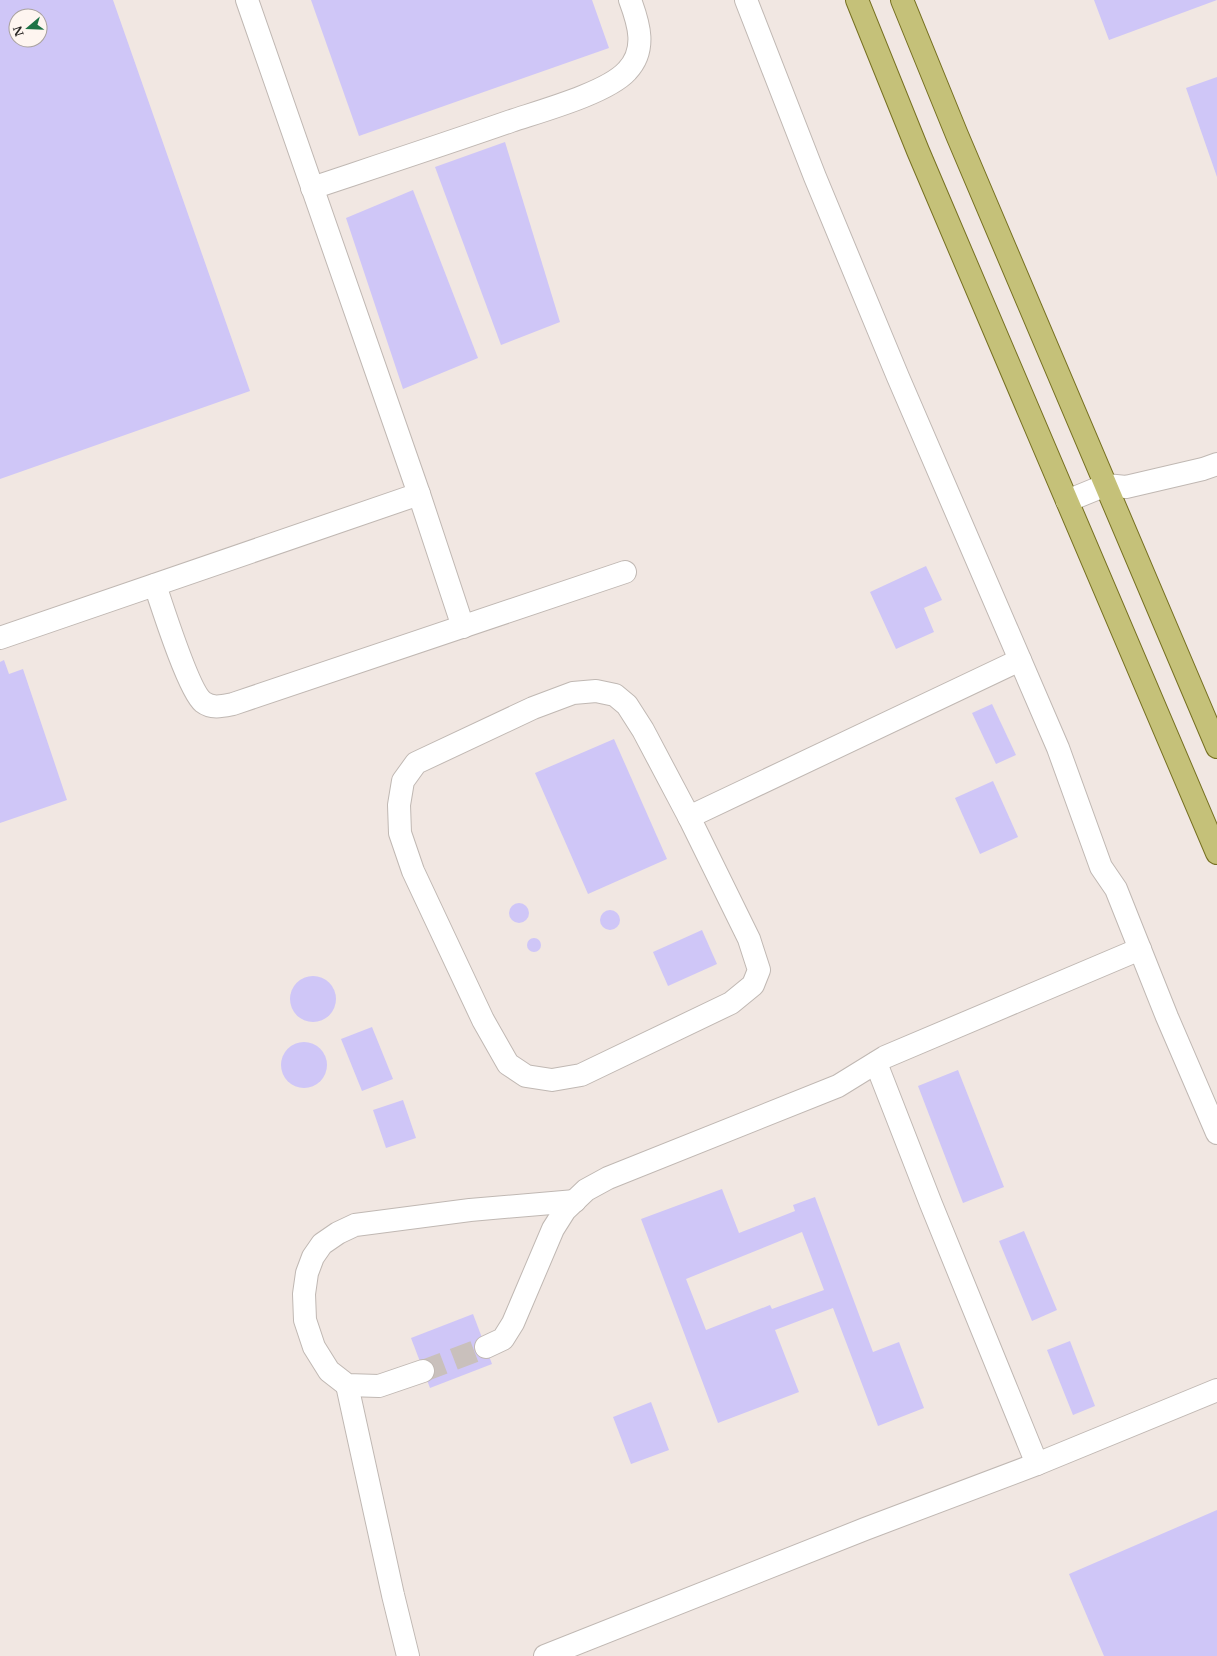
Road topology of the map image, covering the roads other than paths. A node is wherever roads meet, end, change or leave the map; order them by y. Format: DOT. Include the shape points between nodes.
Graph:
graph roads {
  1 [pos="247,0"];
  2 [pos="630,0"];
  3 [pos="746,0"];
  4 [pos="856,0"];
  5 [pos="902,0"];
  6 [pos="312,188"];
  7 [pos="1217,464"];
  8 [pos="1106,485"];
  9 [pos="419,494"];
  10 [pos="1067,501"];
  11 [pos="625,572"];
  12 [pos="154,584"];
  13 [pos="463,627"];
  14 [pos="0,638"];
  15 [pos="1020,660"];
  16 [pos="1217,747"];
  17 [pos="689,817"];
  18 [pos="1217,853"];
  19 [pos="1140,949"];
  20 [pos="876,1063"];
  21 [pos="1217,1133"];
  22 [pos="574,1201"];
  23 [pos="486,1347"];
  24 [pos="423,1371"];
  25 [pos="347,1385"];
  26 [pos="1217,1390"];
  27 [pos="1037,1464"];
  28 [pos="408,1656"];
  29 [pos="545,1656"];
  1 -- 6 [label="street"];
  2 -- 6 [label="street" via="638,22 640,48 628,71 608,86"];
  3 -- 15 [label="street" via="880,334"];
  4 -- 10 [label="main road"];
  5 -- 8 [label="main road"];
  6 -- 9 [label="street"];
  7 -- 8 [label="street" via="1126,487"];
  8 -- 10 [label="street"];
  8 -- 16 [label="main road"];
  9 -- 12 [label="street"];
  9 -- 13 [label="street"];
  10 -- 18 [label="main road"];
  11 -- 13 [label="street"];
  12 -- 13 [label="street" via="191,684 203,702 215,707 233,704"];
  12 -- 14 [label="street"];
  15 -- 17 [label="street"];
  15 -- 19 [label="street" via="1058,748 1101,867 1116,889"];
  17 -- 17 [label="street" via="627,705 615,695 596,691 573,693 533,708 416,763 403,781 399,805 400,833 413,871 483,1020 508,1064 526,1076 552,1080 581,1075 731,1003 753,985 759,970 748,939"];
  19 -- 20 [label="street"];
  19 -- 21 [label="street"];
  20 -- 22 [label="street" via="838,1086 608,1178 586,1190"];
  20 -- 27 [label="street"];
  22 -- 23 [label="street" via="553,1229 513,1322 503,1339"];
  22 -- 25 [label="street" via="470,1210 355,1225 322,1244 313,1257 307,1273 304,1294 306,1320 314,1347 330,1371"];
  24 -- 25 [label="street" via="379,1386"];
  25 -- 28 [label="street"];
  26 -- 27 [label="street"];
  27 -- 29 [label="street"];
}
